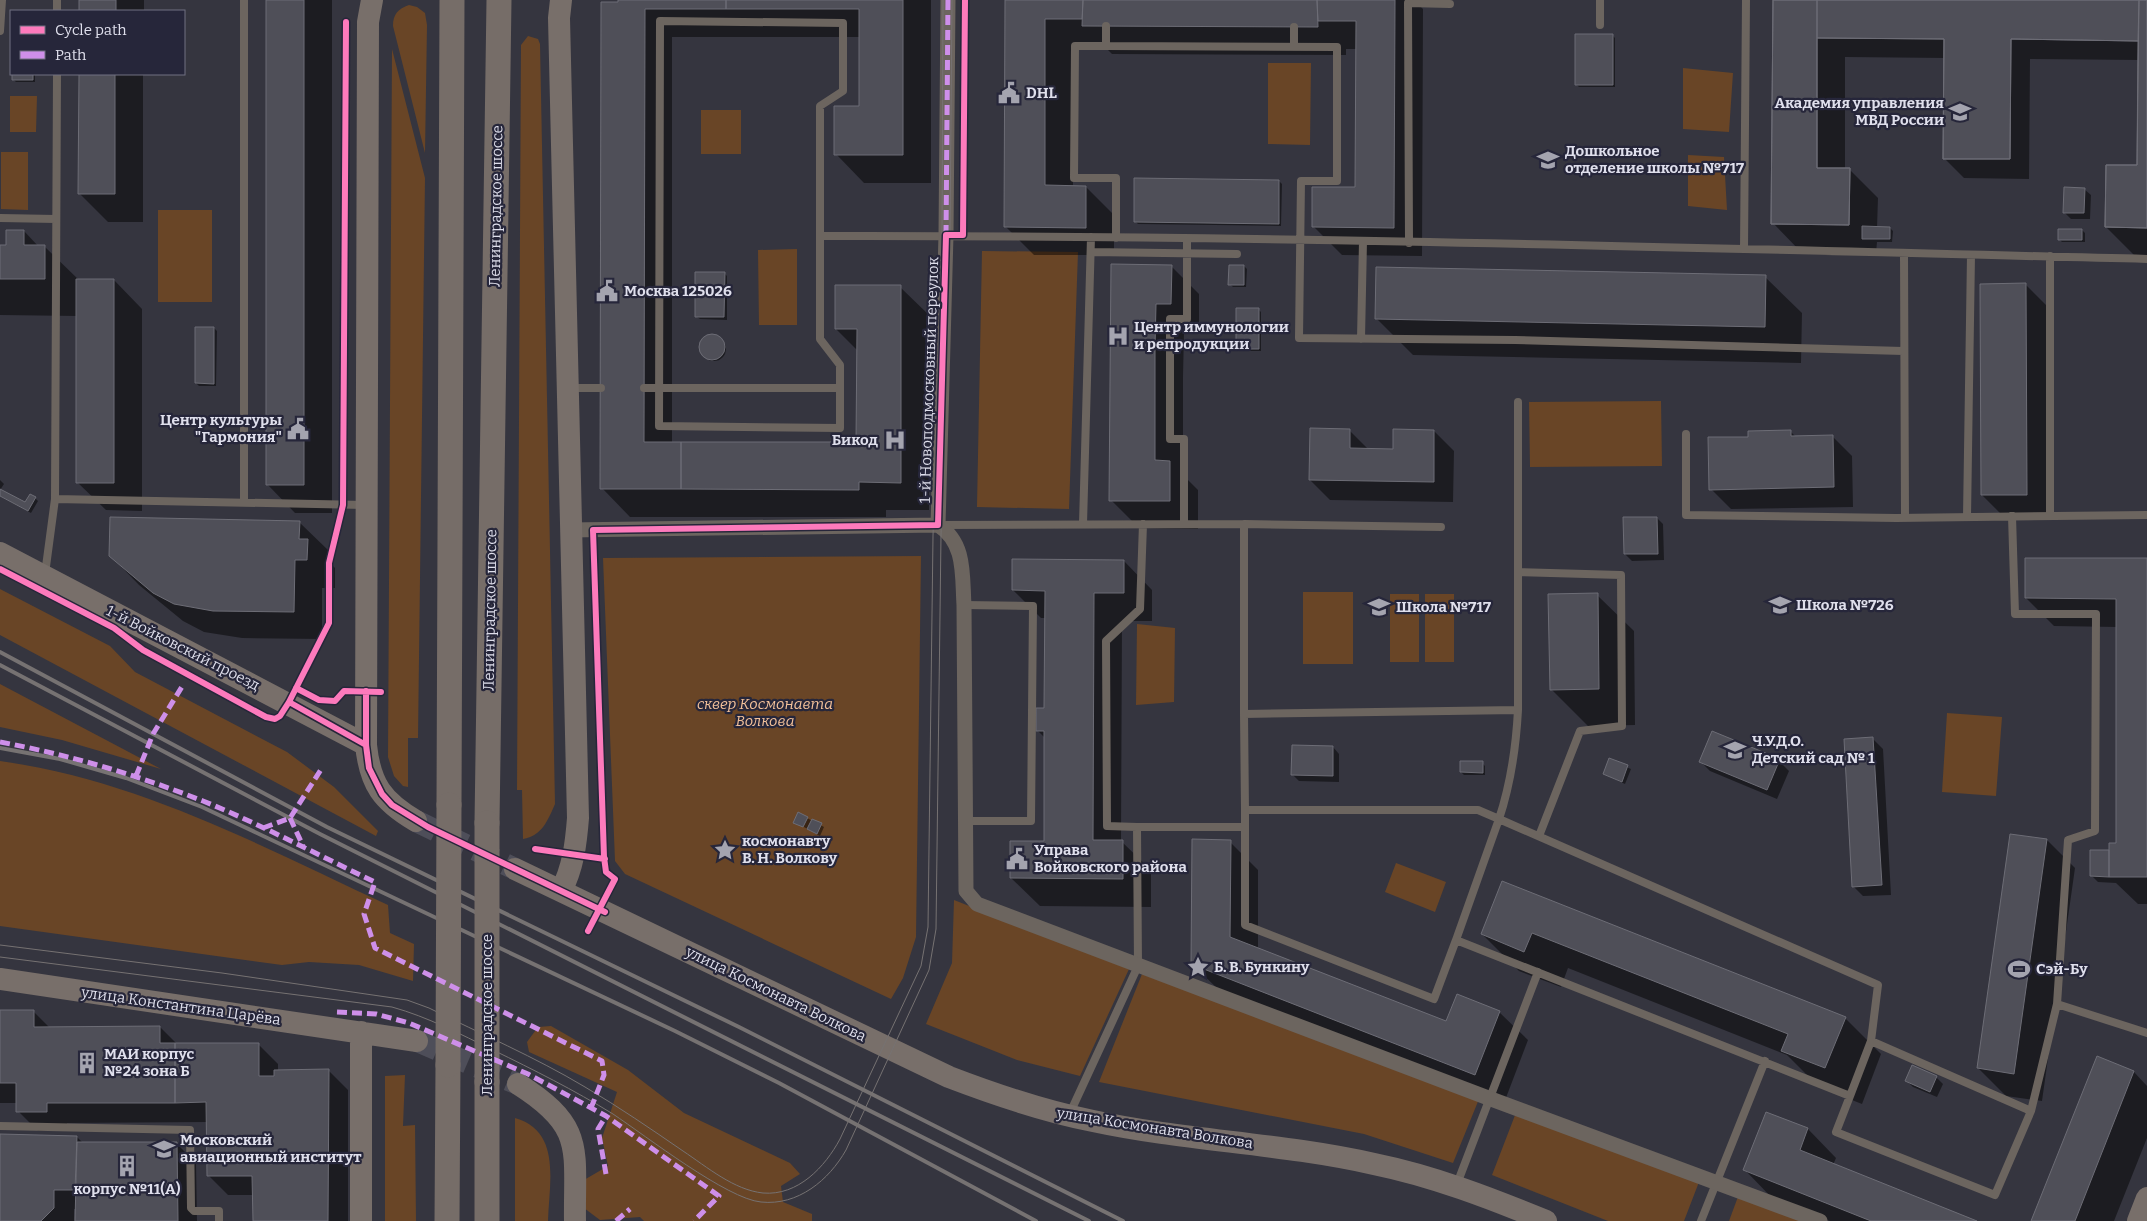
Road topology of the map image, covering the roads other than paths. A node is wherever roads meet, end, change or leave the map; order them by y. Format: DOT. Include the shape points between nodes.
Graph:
graph roads {
  1 [pos="2,0"];
  2 [pos="244,0"];
  3 [pos="386,0"];
  4 [pos="437,0"];
  5 [pos="452,0"];
  6 [pos="509,0"];
  7 [pos="948,0"];
  8 [pos="1600,0"];
  9 [pos="1746,0"];
  10 [pos="1450,4"];
  11 [pos="557,6"];
  12 [pos="370,10"];
  13 [pos="1600,25"];
  14 [pos="1106,26"];
  15 [pos="1294,27"];
  16 [pos="0,31"];
  17 [pos="452,32"];
  18 [pos="1106,46"];
  19 [pos="1294,46"];
  20 [pos="57,75"];
  21 [pos="0,218"];
  22 [pos="56,219"];
  23 [pos="946,235"];
  24 [pos="820,236"];
  25 [pos="1091,237"];
  26 [pos="1116,238"];
  27 [pos="1188,239"];
  28 [pos="1300,240"];
  29 [pos="1363,242"];
  30 [pos="1409,243"];
  31 [pos="1744,250"];
  32 [pos="1091,252"];
  33 [pos="1187,253"];
  34 [pos="1904,253"];
  35 [pos="1237,254"];
  36 [pos="1971,255"];
  37 [pos="2050,256"];
  38 [pos="2147,258"];
  39 [pos="1361,339"];
  40 [pos="1903,351"];
  41 [pos="567,388"];
  42 [pos="601,388"];
  43 [pos="644,388"];
  44 [pos="659,388"];
  45 [pos="840,388"];
  46 [pos="1518,402"];
  47 [pos="1686,434"];
  48 [pos="54,499"];
  49 [pos="244,502"];
  50 [pos="367,505"];
  51 [pos="2147,515"];
  52 [pos="2012,516"];
  53 [pos="2050,516"];
  54 [pos="1967,517"];
  55 [pos="1905,518"];
  56 [pos="1083,524"];
  57 [pos="1143,524"];
  58 [pos="1184,524"];
  59 [pos="1244,524"];
  60 [pos="938,525"];
  61 [pos="1441,528"];
  62 [pos="569,530"];
  63 [pos="0,552"];
  64 [pos="1518,572"];
  65 [pos="44,576"];
  66 [pos="964,605"];
  67 [pos="1518,710"];
  68 [pos="1244,714"];
  69 [pos="366,744"];
  70 [pos="1245,810"];
  71 [pos="1499,819"];
  72 [pos="416,821"];
  73 [pos="964,821"];
  74 [pos="1137,827"];
  75 [pos="1245,827"];
  76 [pos="1539,836"];
  77 [pos="515,869"];
  78 [pos="561,891"];
  79 [pos="1456,940"];
  80 [pos="1138,966"];
  81 [pos="1538,972"];
  82 [pos="0,979"];
  83 [pos="2057,1004"];
  84 [pos="361,1032"];
  85 [pos="2147,1032"];
  86 [pos="416,1041"];
  87 [pos="1871,1041"];
  88 [pos="1765,1061"];
  89 [pos="518,1084"];
  90 [pos="1850,1096"];
  91 [pos="1491,1099"];
  92 [pos="2031,1111"];
  93 [pos="1069,1115"];
  94 [pos="0,1126"];
  95 [pos="1716,1182"];
  96 [pos="1456,1186"];
  97 [pos="2147,1198"];
  98 [pos="219,1221"];
  99 [pos="361,1221"];
  100 [pos="447,1221"];
  101 [pos="487,1221"];
  102 [pos="574,1221"];
  103 [pos="1546,1221"];
  104 [pos="1701,1221"];
  105 [pos="1820,1221"];
  106 [pos="2138,1221"];
  1 -- 16 [label="lane"];
  2 -- 49 [label="lane"];
  3 -- 12 [label="main road"];
  4 -- 17 [label="main road" via="445,9"];
  5 -- 17 [label="main road"];
  6 -- 101 [label="main road, Ленинградское шоссе, bridge" via="499,45 487,823"];
  7 -- 23 [label="street, 1-й Новоподмосковный переулок"];
  8 -- 13 [label="lane"];
  9 -- 31 [label="lane"];
  10 -- 30 [label="lane" via="1408,3"];
  11 -- 41 [label="main road"];
  12 -- 50 [label="main road"];
  14 -- 18 [label="lane"];
  15 -- 19 [label="lane"];
  17 -- 100 [label="main road, bridge"];
  18 -- 19 [label="lane"];
  18 -- 26 [label="lane" via="1075,46 1074,178 1116,178"];
  19 -- 28 [label="lane" via="1337,47 1337,182 1301,181"];
  20 -- 22 [label="lane"];
  21 -- 22 [label="lane"];
  22 -- 48 [label="lane"];
  23 -- 24 [label="lane"];
  23 -- 25 [label="lane"];
  23 -- 60 [label="street, 1-й Новоподмосковный переулок"];
  24 -- 44 [label="lane" via="820,106 843,91 843,23 660,22"];
  24 -- 45 [label="lane" via="820,339 840,365"];
  25 -- 26 [label="lane"];
  25 -- 32 [label="lane"];
  26 -- 27 [label="lane"];
  27 -- 28 [label="lane"];
  27 -- 33 [label="lane"];
  28 -- 29 [label="lane"];
  28 -- 39 [label="lane" via="1299,338"];
  29 -- 30 [label="lane"];
  29 -- 39 [label="lane"];
  30 -- 31 [label="lane"];
  31 -- 34 [label="lane"];
  32 -- 33 [label="lane"];
  32 -- 56 [label="lane"];
  33 -- 35 [label="lane"];
  33 -- 58 [label="lane" via="1187,319 1170,319 1170,440 1184,439"];
  34 -- 36 [label="lane"];
  34 -- 40 [label="lane"];
  36 -- 37 [label="lane"];
  36 -- 54 [label="lane"];
  37 -- 38 [label="lane"];
  37 -- 53 [label="lane"];
  39 -- 40 [label="lane"];
  40 -- 55 [label="lane"];
  41 -- 42 [label="lane"];
  41 -- 62 [label="main road"];
  43 -- 44 [label="lane"];
  44 -- 45 [label="lane"];
  44 -- 45 [label="lane" via="659,426 840,428"];
  46 -- 64 [label="lane"];
  47 -- 55 [label="lane" via="1686,515"];
  48 -- 49 [label="lane"];
  48 -- 65 [label="lane"];
  49 -- 50 [label="lane"];
  50 -- 69 [label="main road"];
  51 -- 53 [label="lane"];
  52 -- 53 [label="lane"];
  52 -- 54 [label="lane"];
  52 -- 83 [label="lane" via="2015,614 2096,614 2095,831 2068,840"];
  54 -- 55 [label="lane"];
  56 -- 57 [label="lane"];
  56 -- 60 [label="lane"];
  57 -- 58 [label="lane"];
  57 -- 74 [label="lane" via="1140,609 1106,641 1107,826"];
  58 -- 59 [label="lane"];
  59 -- 61 [label="lane"];
  59 -- 68 [label="lane"];
  60 -- 62 [label="street"];
  60 -- 66 [label="street, 1-й Новоподмосковный переулок" via="950,533 959,553"];
  62 -- 78 [label="main road" via="578,818 574,855"];
  63 -- 65 [label="main road, 1-й Войковский проезд"];
  64 -- 67 [label="lane"];
  64 -- 76 [label="lane" via="1621,575 1622,726 1580,731"];
  65 -- 69 [label="main road, 1-й Войковский проезд"];
  66 -- 73 [label="street, 1-й Новоподмосковный переулок"];
  66 -- 73 [label="lane" via="1033,606 1031,821"];
  67 -- 68 [label="lane"];
  67 -- 71 [label="lane" via="1510,784"];
  68 -- 70 [label="lane"];
  69 -- 72 [label="main road" via="369,768 382,794"];
  70 -- 71 [label="lane" via="1478,810"];
  70 -- 75 [label="lane"];
  71 -- 76 [label="lane"];
  71 -- 79 [label="lane"];
  73 -- 80 [label="street, 1-й Новоподмосковный переулок" via="966,891 977,904"];
  74 -- 75 [label="lane"];
  74 -- 80 [label="lane"];
  75 -- 79 [label="lane" via="1245,925 1434,999"];
  76 -- 87 [label="lane" via="1878,985"];
  77 -- 78 [label="main road, улица Космонавта Волкова"];
  78 -- 93 [label="main road, улица Космонавта Волкова" via="949,1077 1024,1104"];
  79 -- 81 [label="lane"];
  80 -- 91 [label="street"];
  80 -- 93 [label="lane"];
  81 -- 88 [label="lane"];
  81 -- 91 [label="lane"];
  82 -- 84 [label="main road, улица Константина Царёва"];
  83 -- 85 [label="lane"];
  83 -- 92 [label="lane"];
  84 -- 86 [label="main road, улица Константина Царёва"];
  84 -- 99 [label="main road"];
  87 -- 90 [label="lane"];
  87 -- 92 [label="lane"];
  88 -- 90 [label="lane"];
  88 -- 95 [label="lane"];
  89 -- 102 [label="main road" via="556,1113 570,1133 574,1162"];
  90 -- 92 [label="lane" via="1836,1132 1995,1195"];
  91 -- 95 [label="street"];
  91 -- 96 [label="lane"];
  93 -- 96 [label="main road, улица Космонавта Волкова" via="1155,1132 1322,1154 1375,1164"];
  94 -- 98 [label="lane" via="190,1130 191,1208 219,1210"];
  95 -- 104 [label="lane"];
  95 -- 105 [label="street"];
  96 -- 103 [label="main road, улица Космонавта Волкова"];
  97 -- 106 [label="main road"];
}
